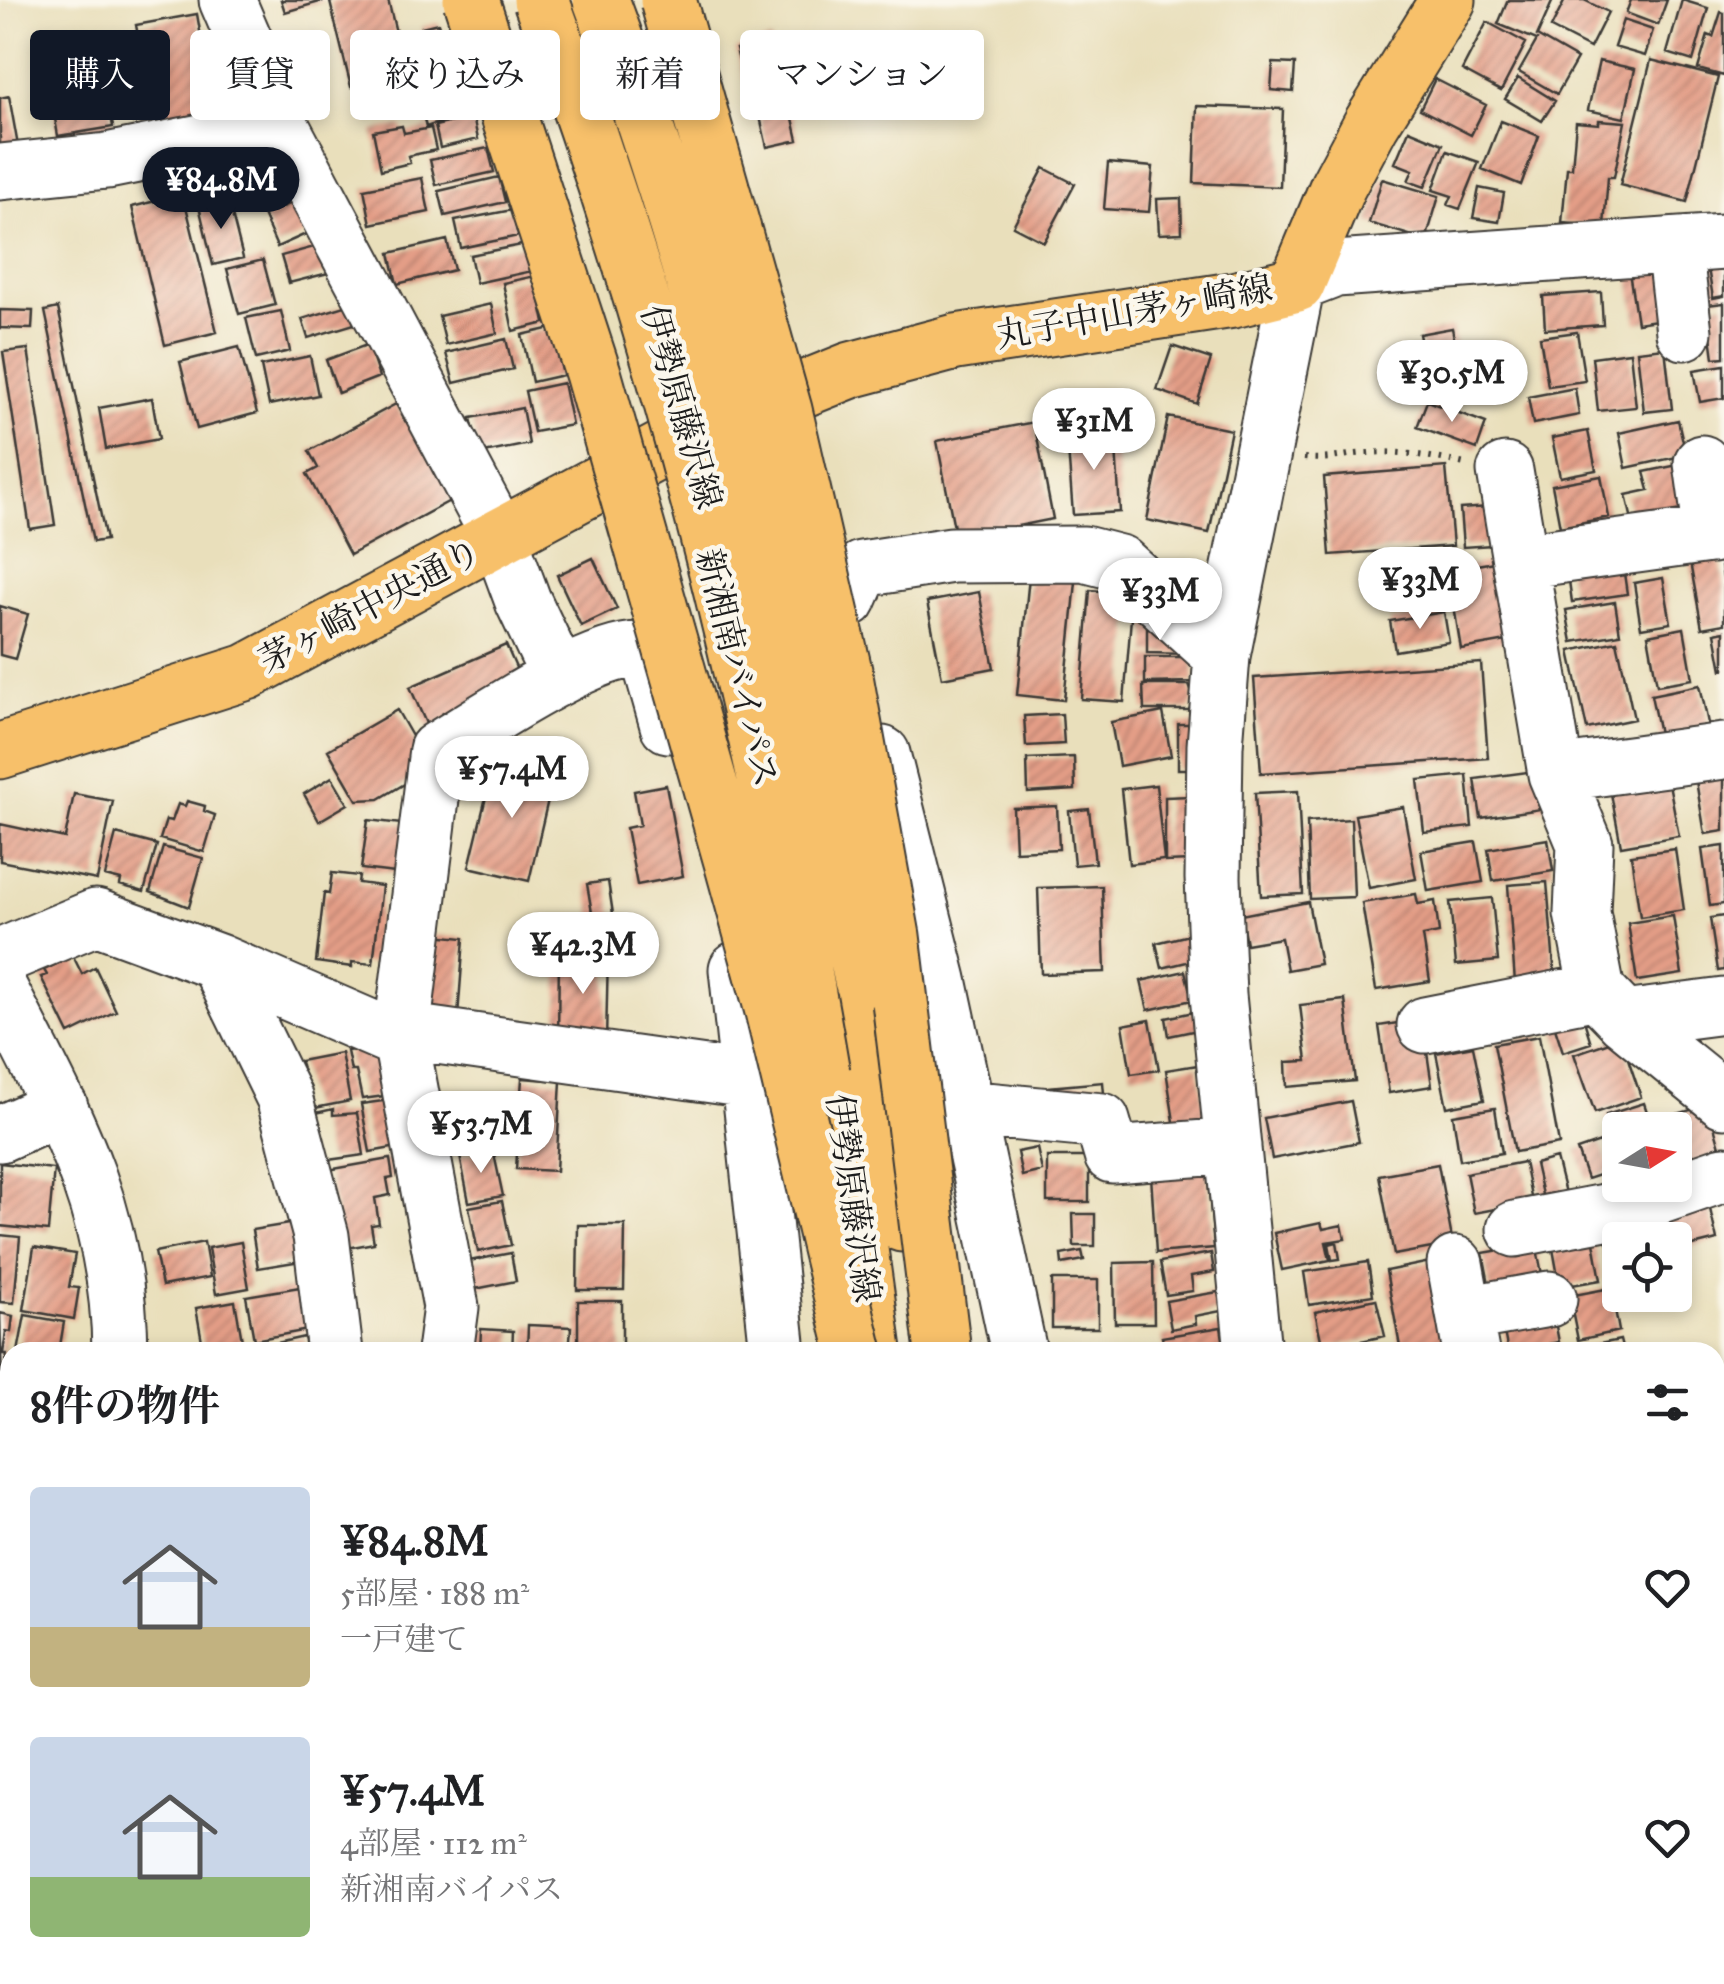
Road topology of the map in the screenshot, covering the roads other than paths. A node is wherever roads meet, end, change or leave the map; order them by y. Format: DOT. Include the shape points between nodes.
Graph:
graph roads {
  1 [pos="227,0"];
  2 [pos="468,0"];
  3 [pos="617,0"];
  4 [pos="668,0"];
  5 [pos="690,0"];
  6 [pos="1448,0"];
  7 [pos="566,5"];
  8 [pos="282,126"];
  9 [pos="734,149"];
  10 [pos="666,167"];
  11 [pos="0,172"];
  12 [pos="750,206"];
  13 [pos="1699,244"];
  14 [pos="1297,284"];
  15 [pos="1684,332"];
  16 [pos="707,427"];
  17 [pos="1702,463"];
  18 [pos="1505,470"];
  19 [pos="1718,534"];
  20 [pos="499,536"];
  21 [pos="1520,562"];
  22 [pos="849,599"];
  23 [pos="773,615"];
  24 [pos="1222,656"];
  25 [pos="558,677"];
  26 [pos="0,751"];
  27 [pos="1724,751"];
  28 [pos="1556,774"];
  29 [pos="812,950"];
  30 [pos="0,957"];
  31 [pos="218,962"];
  32 [pos="737,968"];
  33 [pos="0,990"];
  34 [pos="1610,1005"];
  35 [pos="1724,1006"];
  36 [pos="1425,1024"];
  37 [pos="402,1042"];
  38 [pos="748,1080"];
  39 [pos="1724,1100"];
  40 [pos="60,1107"];
  41 [pos="966,1108"];
  42 [pos="0,1134"];
  43 [pos="1233,1146"];
  44 [pos="1724,1174"];
  45 [pos="1515,1230"];
  46 [pos="1549,1299"];
  47 [pos="1464,1310"];
  48 [pos="119,1342"];
  49 [pos="334,1342"];
  50 [pos="446,1342"];
  51 [pos="777,1342"];
  52 [pos="853,1342"];
  53 [pos="862,1342"];
  54 [pos="873,1342"];
  55 [pos="904,1342"];
  56 [pos="919,1342"];
  57 [pos="942,1342"];
  58 [pos="1017,1342"];
  59 [pos="1252,1342"];
  1 -- 8 [label="street"];
  2 -- 7 [label="street" via="478,32 498,40"];
  2 -- 52 [label="main road, bridge" via="592,373 732,862"];
  3 -- 10 [label="main road, 伊勢原藤沢線"];
  4 -- 57 [label="main road, bridge" via="784,410 844,671 892,936"];
  5 -- 9 [label="street"];
  6 -- 14 [label="main road, 丸子中山茅ヶ崎線" via="1338,186"];
  7 -- 16 [label="main road, 伊勢原藤沢線"];
  7 -- 53 [label="main road, 新湘南バイパス, bridge" via="589,136 656,352 740,674 810,1000"];
  7 -- 56 [label="main road, 新湘南バイパス, bridge" via="676,225 737,437 792,650 862,980"];
  8 -- 11 [label="street" via="107,161"];
  8 -- 20 [label="street"];
  9 -- 10 [label="street"];
  9 -- 12 [label="street"];
  10 -- 16 [label="main road, 伊勢原藤沢線"];
  13 -- 14 [label="street" via="1336,269"];
  13 -- 15 [label="street"];
  14 -- 16 [label="main road, 丸子中山茅ヶ崎線" via="1233,300 956,342 851,370"];
  14 -- 24 [label="street"];
  16 -- 20 [label="main road, 茅ヶ崎中央通り"];
  16 -- 23 [label="main road, 伊勢原藤沢線"];
  16 -- 29 [label="main road, 伊勢原藤沢線"];
  17 -- 19 [label="street"];
  18 -- 21 [label="street"];
  19 -- 21 [label="street"];
  20 -- 25 [label="street"];
  20 -- 26 [label="main road, 茅ヶ崎中央通り" via="247,672"];
  21 -- 28 [label="street"];
  22 -- 23 [label="street"];
  22 -- 24 [label="street" via="862,569 952,555 1084,554 1120,563"];
  22 -- 41 [label="street"];
  23 -- 55 [label="main road, 伊勢原藤沢線" via="849,982"];
  24 -- 43 [label="street" via="1213,878"];
  25 -- 32 [label="street" via="626,650 641,650 651,665"];
  25 -- 37 [label="street" via="437,750"];
  27 -- 28 [label="street"];
  28 -- 34 [label="street" via="1584,844 1582,913"];
  29 -- 32 [label="street"];
  29 -- 54 [label="main road, 伊勢原藤沢線"];
  30 -- 31 [label="street" via="96,917"];
  31 -- 37 [label="street"];
  31 -- 49 [label="street" via="284,1097 321,1236"];
  32 -- 38 [label="street"];
  33 -- 40 [label="street"];
  34 -- 35 [label="street"];
  34 -- 36 [label="street"];
  34 -- 39 [label="street"];
  37 -- 38 [label="street" via="422,1034"];
  37 -- 50 [label="street" via="450,1308"];
  38 -- 51 [label="street"];
  40 -- 42 [label="street"];
  40 -- 48 [label="street" via="111,1247"];
  41 -- 43 [label="street" via="1102,1122 1112,1155"];
  41 -- 58 [label="street"];
  43 -- 59 [label="street"];
  44 -- 45 [label="street" via="1626,1208"];
  46 -- 47 [label="street"];
}
